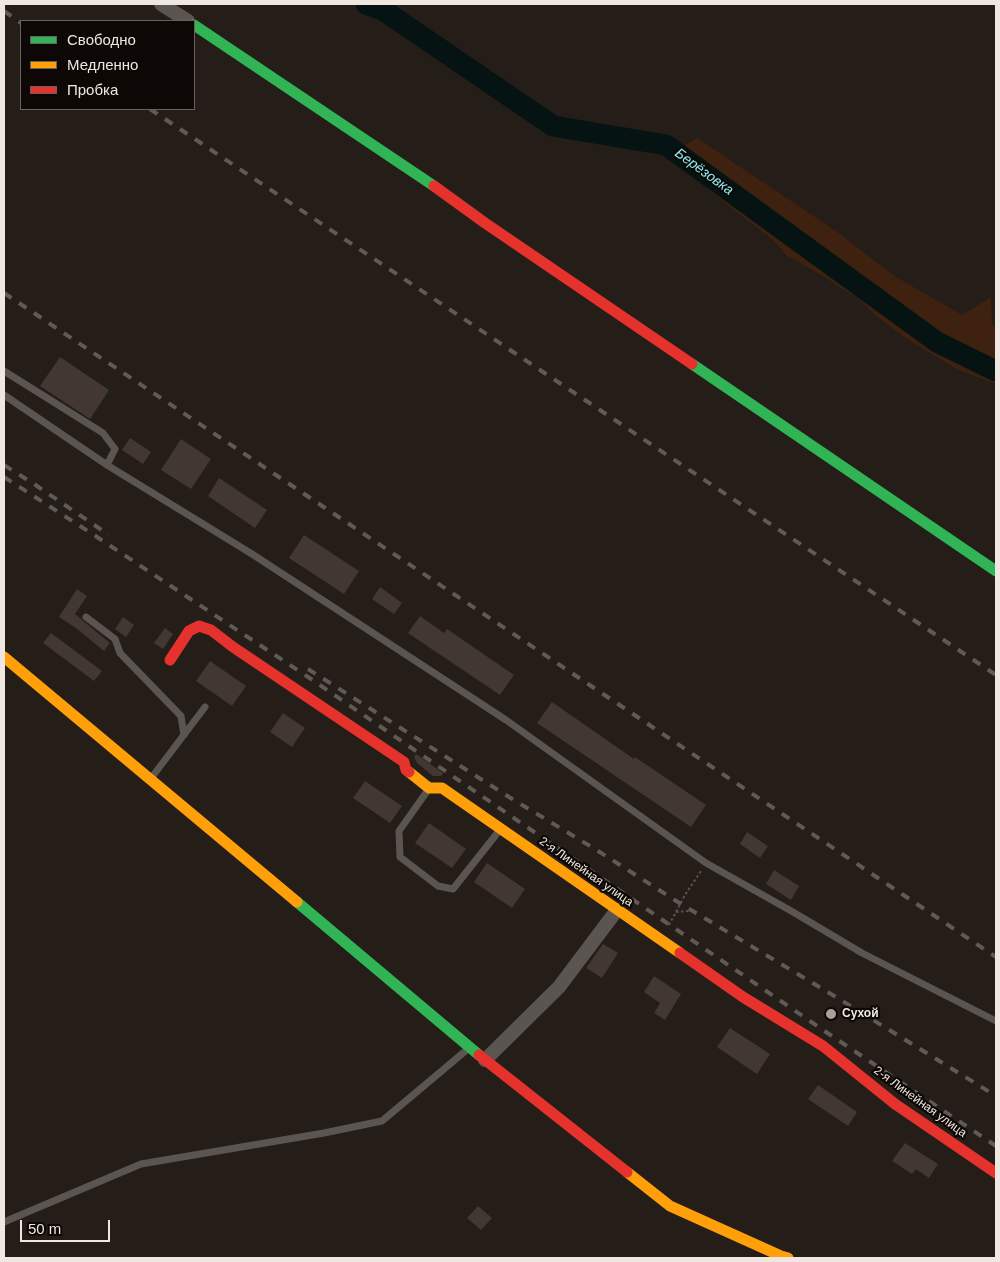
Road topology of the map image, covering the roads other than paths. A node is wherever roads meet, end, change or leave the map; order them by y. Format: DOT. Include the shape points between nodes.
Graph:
graph roads {
  1 [pos="161,4"];
  2 [pos="186,20"];
  3 [pos="195,26"];
  4 [pos="4,371"];
  5 [pos="4,395"];
  6 [pos="107,465"];
  7 [pos="996,571"];
  8 [pos="86,617"];
  9 [pos="4,657"];
  10 [pos="170,660"];
  11 [pos="205,707"];
  12 [pos="184,735"];
  13 [pos="150,779"];
  14 [pos="429,788"];
  15 [pos="501,829"];
  16 [pos="617,910"];
  17 [pos="996,1021"];
  18 [pos="470,1048"];
  19 [pos="485,1060"];
  20 [pos="996,1172"];
  21 [pos="4,1222"];
  22 [pos="788,1258"];
  1 -- 2 [label="street"];
  3 -- 7 [label="street"];
  4 -- 6 [label="lane" via="103,433 115,449"];
  5 -- 6 [label="lane"];
  6 -- 17 [label="lane" via="252,554 506,720 706,863 862,953"];
  8 -- 12 [label="lane" via="115,639 120,653 181,716"];
  9 -- 13 [label="street"];
  10 -- 14 [label="street, 2-я Линейная улица" via="190,631 200,626 212,630 404,762 406,770"];
  11 -- 12 [label="lane"];
  12 -- 13 [label="lane"];
  13 -- 18 [label="street"];
  14 -- 15 [label="street, 2-я Линейная улица" via="442,788"];
  14 -- 15 [label="lane" via="399,831 400,857 438,886 453,889"];
  15 -- 16 [label="street, 2-я Линейная улица"];
  16 -- 19 [label="street" via="559,987"];
  16 -- 20 [label="street, 2-я Линейная улица" via="743,997 823,1046 895,1104"];
  18 -- 19 [label="street"];
  18 -- 21 [label="lane" via="382,1121 141,1164"];
  19 -- 22 [label="street" via="670,1206"];
}
